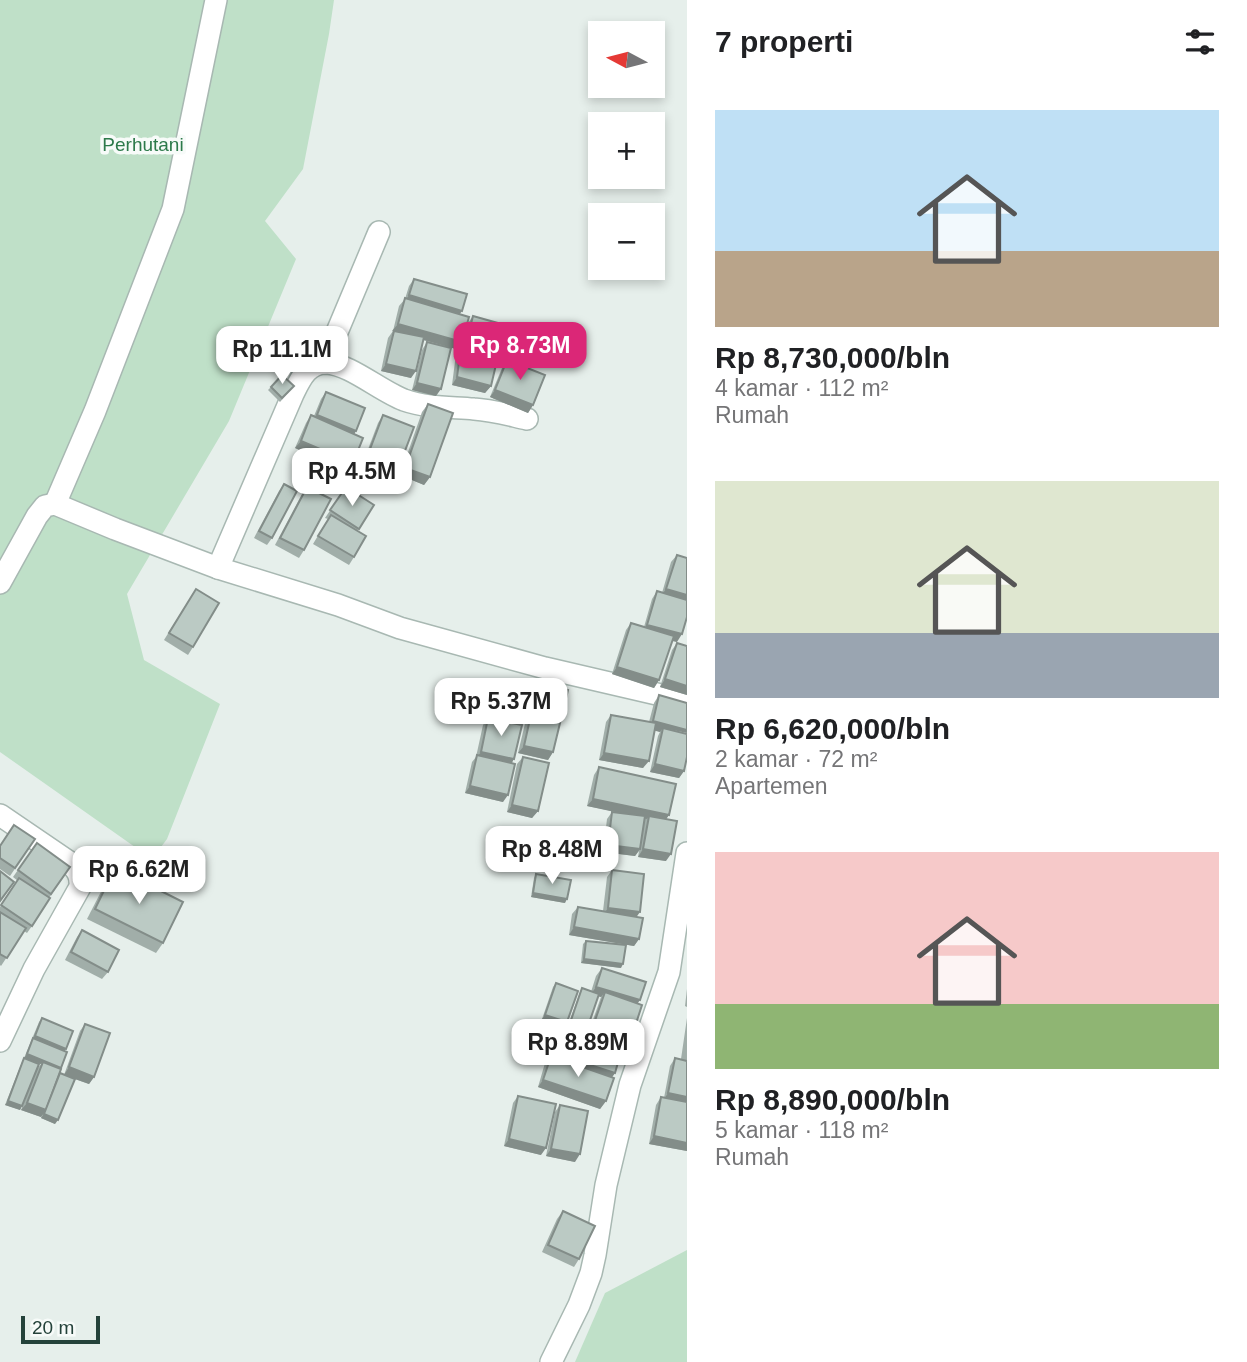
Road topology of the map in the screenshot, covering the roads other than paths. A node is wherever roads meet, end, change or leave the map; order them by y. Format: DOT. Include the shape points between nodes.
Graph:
graph roads {
  1 [pos="216,0"];
  2 [pos="379,232"];
  3 [pos="324,363"];
  4 [pos="527,419"];
  5 [pos="55,504"];
  6 [pos="218,568"];
  7 [pos="0,583"];
  8 [pos="687,701"];
  9 [pos="0,816"];
  10 [pos="687,853"];
  11 [pos="0,1041"];
  12 [pos="551,1362"];
  1 -- 5 [label="street" via="173,209"];
  2 -- 3 [label="street"];
  3 -- 4 [label="street" via="341,366 403,400"];
  3 -- 6 [label="street" via="302,376"];
  5 -- 6 [label="street"];
  5 -- 7 [label="street" via="37,516"];
  6 -- 8 [label="street" via="400,628"];
  9 -- 11 [label="street" via="69,862 81,878"];
  10 -- 12 [label="street" via="669,972 630,1085 591,1273"];
}
